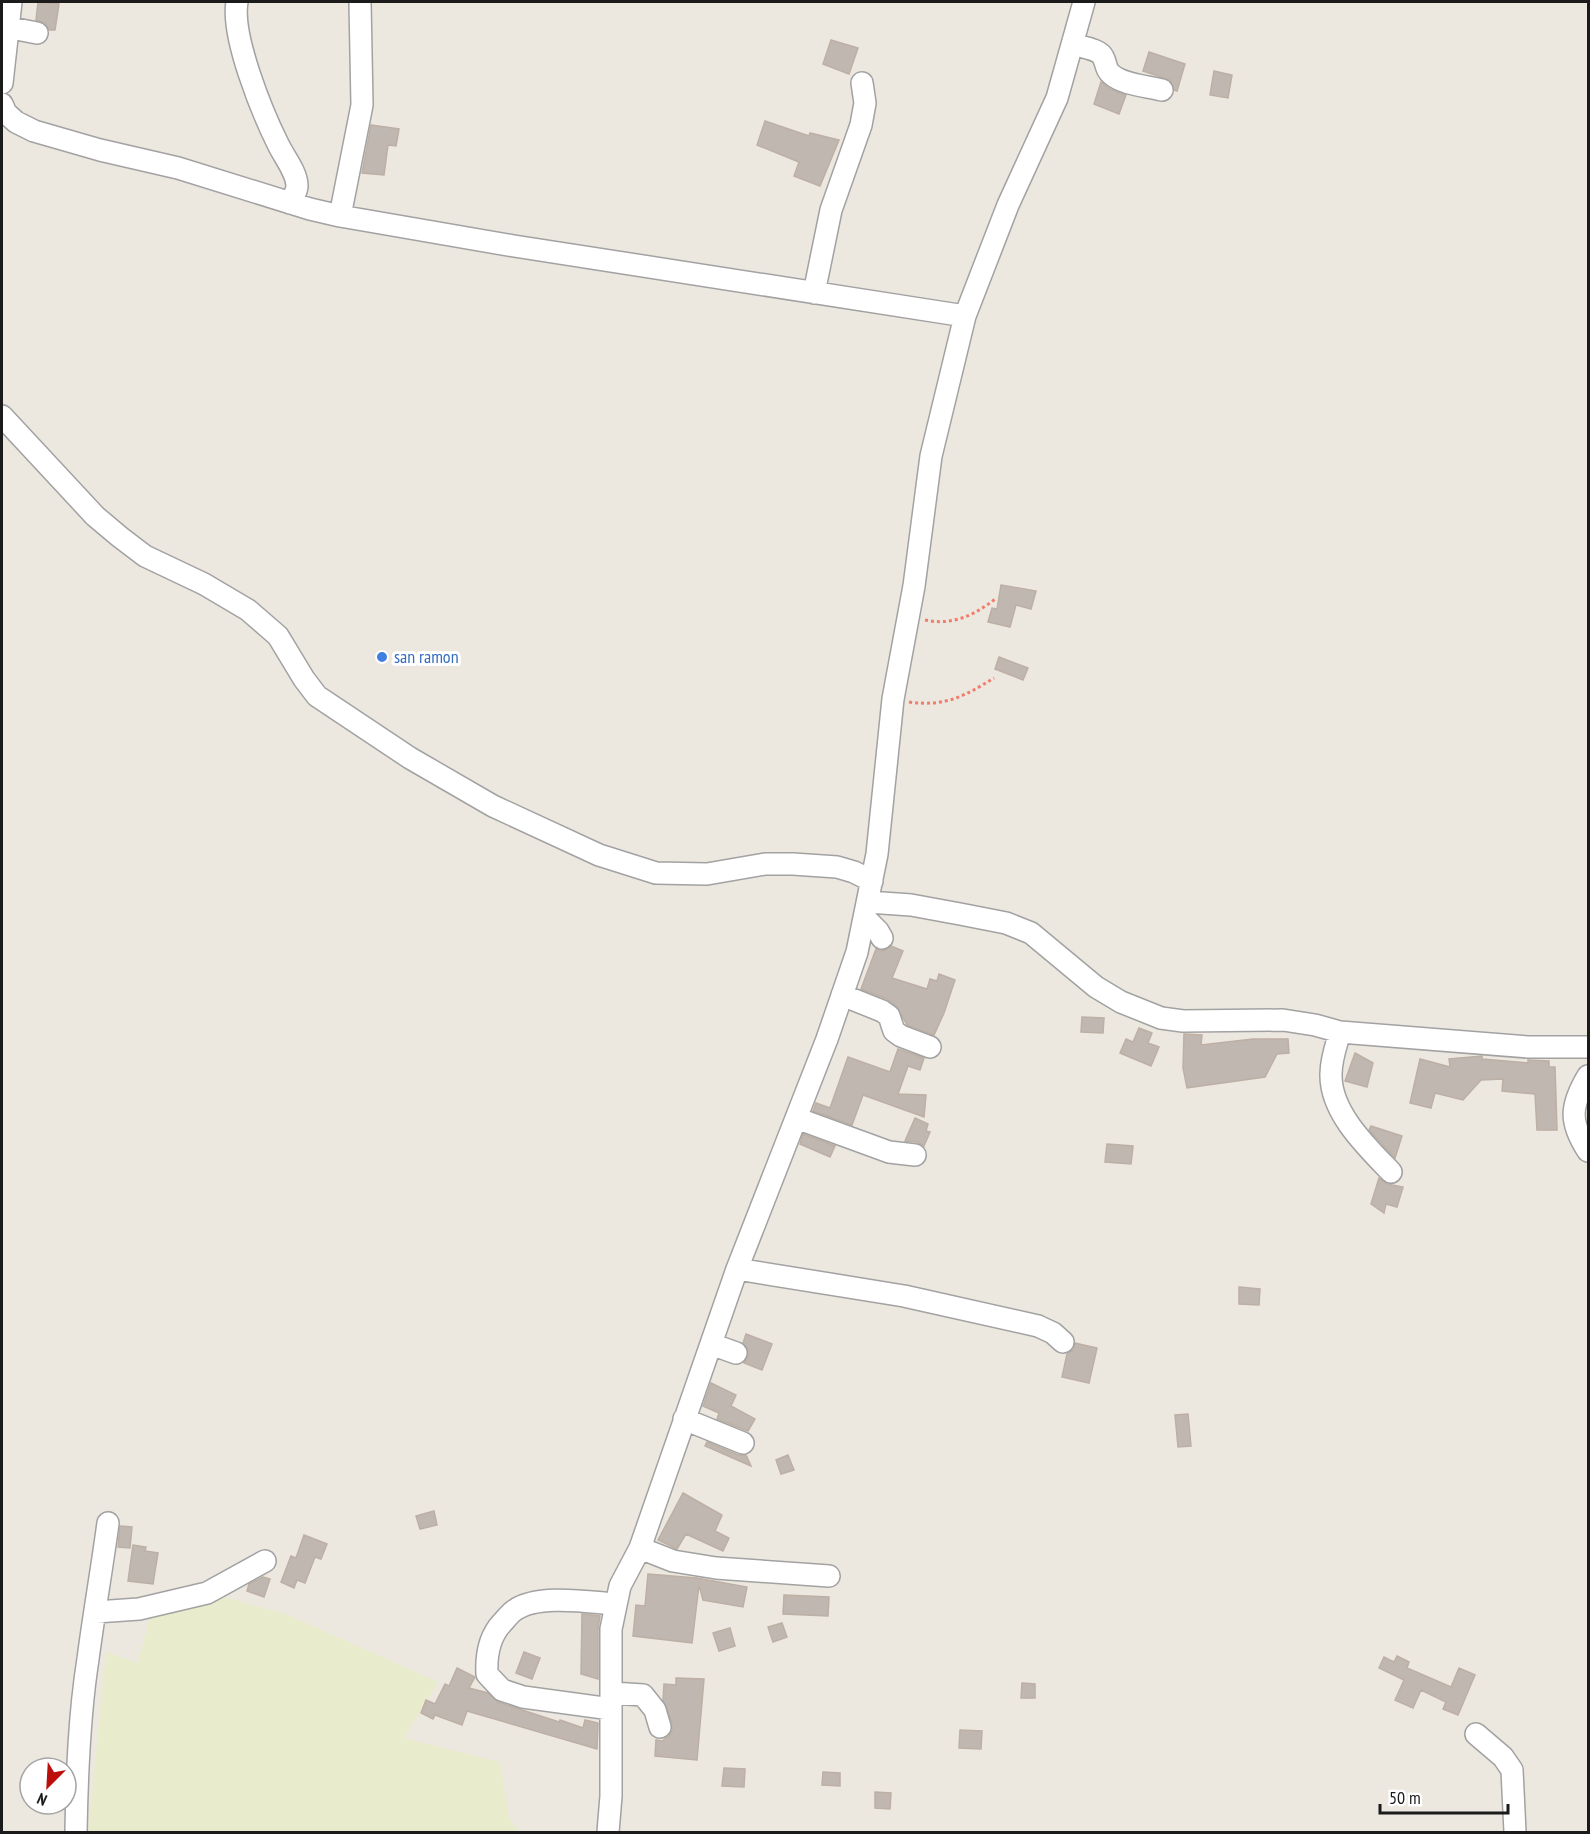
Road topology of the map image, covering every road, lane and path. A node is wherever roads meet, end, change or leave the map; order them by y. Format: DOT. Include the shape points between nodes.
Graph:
graph roads {
  1 [pos="11,2"];
  2 [pos="237,2"];
  3 [pos="360,2"];
  4 [pos="1084,2"];
  5 [pos="6,27"];
  6 [pos="37,33"];
  7 [pos="1072,44"];
  8 [pos="2,82"];
  9 [pos="862,83"];
  10 [pos="1162,90"];
  11 [pos="2,104"];
  12 [pos="290,203"];
  13 [pos="340,216"];
  14 [pos="814,293"];
  15 [pos="965,316"];
  16 [pos="2,416"];
  17 [pos="995,599"];
  18 [pos="909,616"];
  19 [pos="994,678"];
  20 [pos="893,699"];
  21 [pos="872,881"];
  22 [pos="867,910"];
  23 [pos="882,938"];
  24 [pos="842,995"];
  25 [pos="1340,1032"];
  26 [pos="930,1047"];
  27 [pos="1588,1047"];
  28 [pos="1588,1076"];
  29 [pos="796,1118"];
  30 [pos="1588,1151"];
  31 [pos="915,1155"];
  32 [pos="1391,1172"];
  33 [pos="737,1269"];
  34 [pos="1063,1342"];
  35 [pos="711,1344"];
  36 [pos="736,1353"];
  37 [pos="684,1419"];
  38 [pos="743,1443"];
  39 [pos="108,1523"];
  40 [pos="640,1548"];
  41 [pos="265,1561"];
  42 [pos="829,1576"];
  43 [pos="615,1604"];
  44 [pos="96,1612"];
  45 [pos="611,1701"];
  46 [pos="660,1727"];
  47 [pos="1476,1734"];
  48 [pos="76,1833"];
  49 [pos="608,1833"];
  50 [pos="1515,1833"];
  1 -- 5 [label="street"];
  2 -- 12 [label="street" via="247,66 298,188"];
  3 -- 13 [label="street" via="362,105"];
  4 -- 7 [label="street"];
  5 -- 6 [label="street"];
  5 -- 8 [label="street"];
  7 -- 10 [label="street" via="1103,56 1111,75"];
  7 -- 15 [label="street" via="1057,98 1008,205"];
  9 -- 14 [label="street" via="865,103 861,125 831,210"];
  11 -- 12 [label="street" via="16,122 34,131 178,168"];
  12 -- 13 [label="street"];
  13 -- 14 [label="street"];
  14 -- 15 [label="street"];
  15 -- 18 [label="street" via="931,456"];
  16 -- 21 [label="street" via="95,516 120,537 145,556 248,610 278,636 316,696 410,758 493,806 598,855 656,873 707,874 765,864 818,865 854,872"];
  17 -- 18 [label="path" via="973,615 953,621"];
  18 -- 20 [label="street"];
  19 -- 20 [label="path" via="956,699 940,703"];
  20 -- 21 [label="street"];
  21 -- 22 [label="street"];
  22 -- 23 [label="street"];
  22 -- 24 [label="street"];
  22 -- 25 [label="street" via="911,905 1006,923 1031,933 1096,987 1161,1018 1283,1020"];
  24 -- 26 [label="street" via="882,1011 889,1016 894,1031"];
  24 -- 29 [label="street"];
  25 -- 27 [label="street" via="1528,1047"];
  25 -- 32 [label="street" via="1330,1072 1343,1117"];
  28 -- 30 [label="street" via="1574,1108 1574,1123"];
  29 -- 31 [label="street" via="890,1152"];
  29 -- 33 [label="street"];
  33 -- 34 [label="street" via="904,1296 1038,1326"];
  33 -- 35 [label="street"];
  35 -- 36 [label="street"];
  35 -- 37 [label="street"];
  37 -- 38 [label="street"];
  37 -- 40 [label="street"];
  39 -- 44 [label="street"];
  40 -- 42 [label="street" via="716,1568"];
  40 -- 43 [label="street"];
  41 -- 44 [label="street" via="207,1593 139,1609"];
  43 -- 45 [label="street"];
  43 -- 45 [label="street" via="543,1601 515,1610 494,1631 486,1658 487,1674 502,1690 523,1697"];
  44 -- 48 [label="street" via="87,1659"];
  45 -- 46 [label="street" via="643,1695 655,1710"];
  45 -- 49 [label="street"];
  47 -- 50 [label="street" via="1512,1770"];
}
